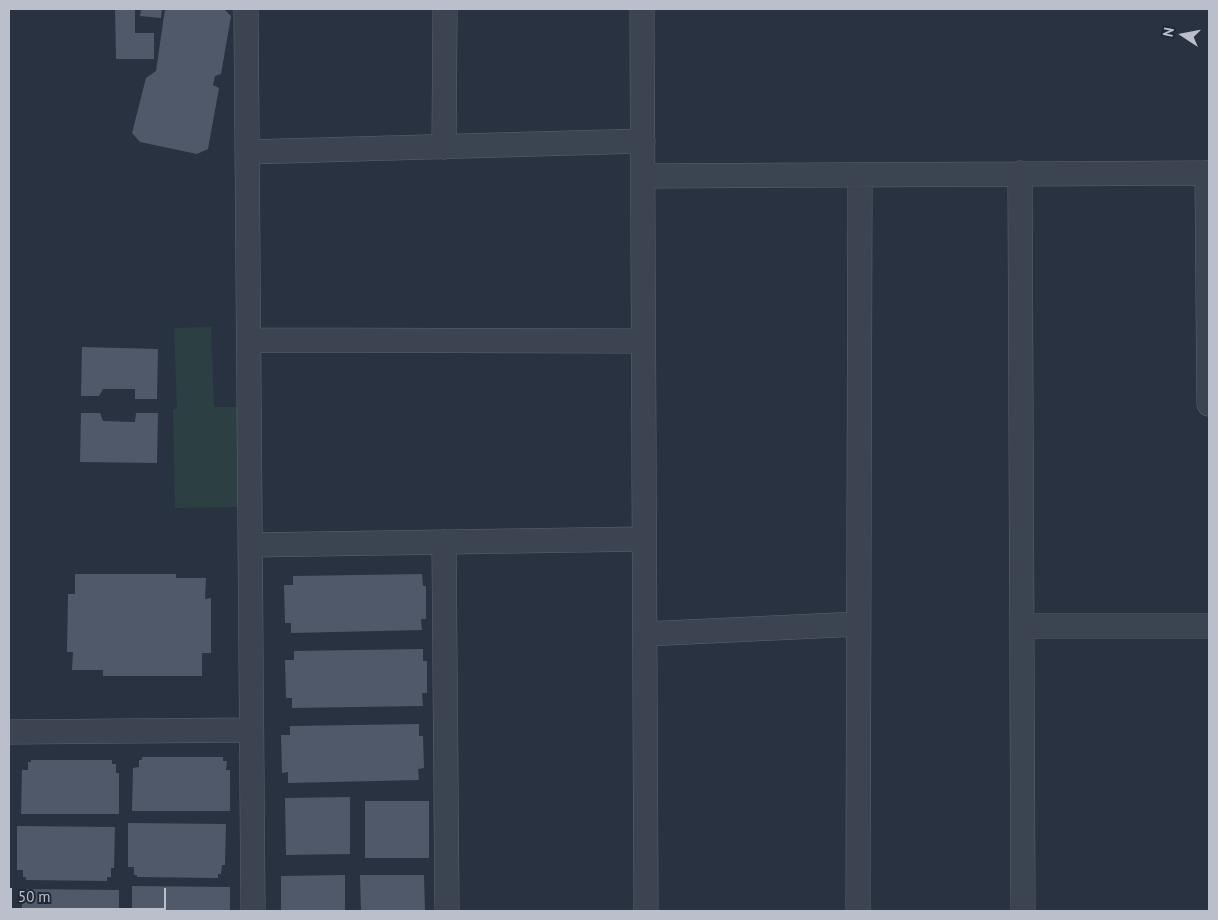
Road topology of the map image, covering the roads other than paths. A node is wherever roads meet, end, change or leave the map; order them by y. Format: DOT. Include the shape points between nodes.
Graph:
graph roads {
  1 [pos="246,9"];
  2 [pos="445,9"];
  3 [pos="642,9"];
  4 [pos="642,141"];
  5 [pos="444,147"];
  6 [pos="247,152"];
  7 [pos="1208,173"];
  8 [pos="1020,174"];
  9 [pos="860,175"];
  10 [pos="643,176"];
  11 [pos="249,340"];
  12 [pos="643,341"];
  13 [pos="1209,404"];
  14 [pos="644,539"];
  15 [pos="444,542"];
  16 [pos="250,544"];
  17 [pos="859,624"];
  18 [pos="1022,626"];
  19 [pos="1209,626"];
  20 [pos="645,634"];
  21 [pos="251,730"];
  22 [pos="9,732"];
  23 [pos="252,911"];
  24 [pos="447,911"];
  25 [pos="646,911"];
  26 [pos="858,911"];
  27 [pos="1023,911"];
  1 -- 6 [label="street"];
  2 -- 5 [label="street"];
  3 -- 4 [label="street"];
  4 -- 5 [label="street"];
  4 -- 10 [label="street"];
  5 -- 6 [label="street"];
  6 -- 11 [label="street"];
  7 -- 8 [label="street"];
  7 -- 13 [label="street"];
  8 -- 9 [label="street"];
  8 -- 18 [label="street"];
  9 -- 10 [label="street"];
  9 -- 17 [label="street"];
  10 -- 12 [label="street"];
  11 -- 12 [label="street"];
  11 -- 16 [label="street"];
  12 -- 14 [label="street"];
  14 -- 15 [label="street"];
  14 -- 20 [label="street"];
  15 -- 16 [label="street"];
  15 -- 24 [label="street"];
  16 -- 21 [label="street"];
  17 -- 20 [label="street"];
  17 -- 26 [label="street"];
  18 -- 19 [label="street"];
  18 -- 27 [label="street"];
  20 -- 25 [label="street"];
  21 -- 22 [label="street"];
  21 -- 23 [label="street"];
}
